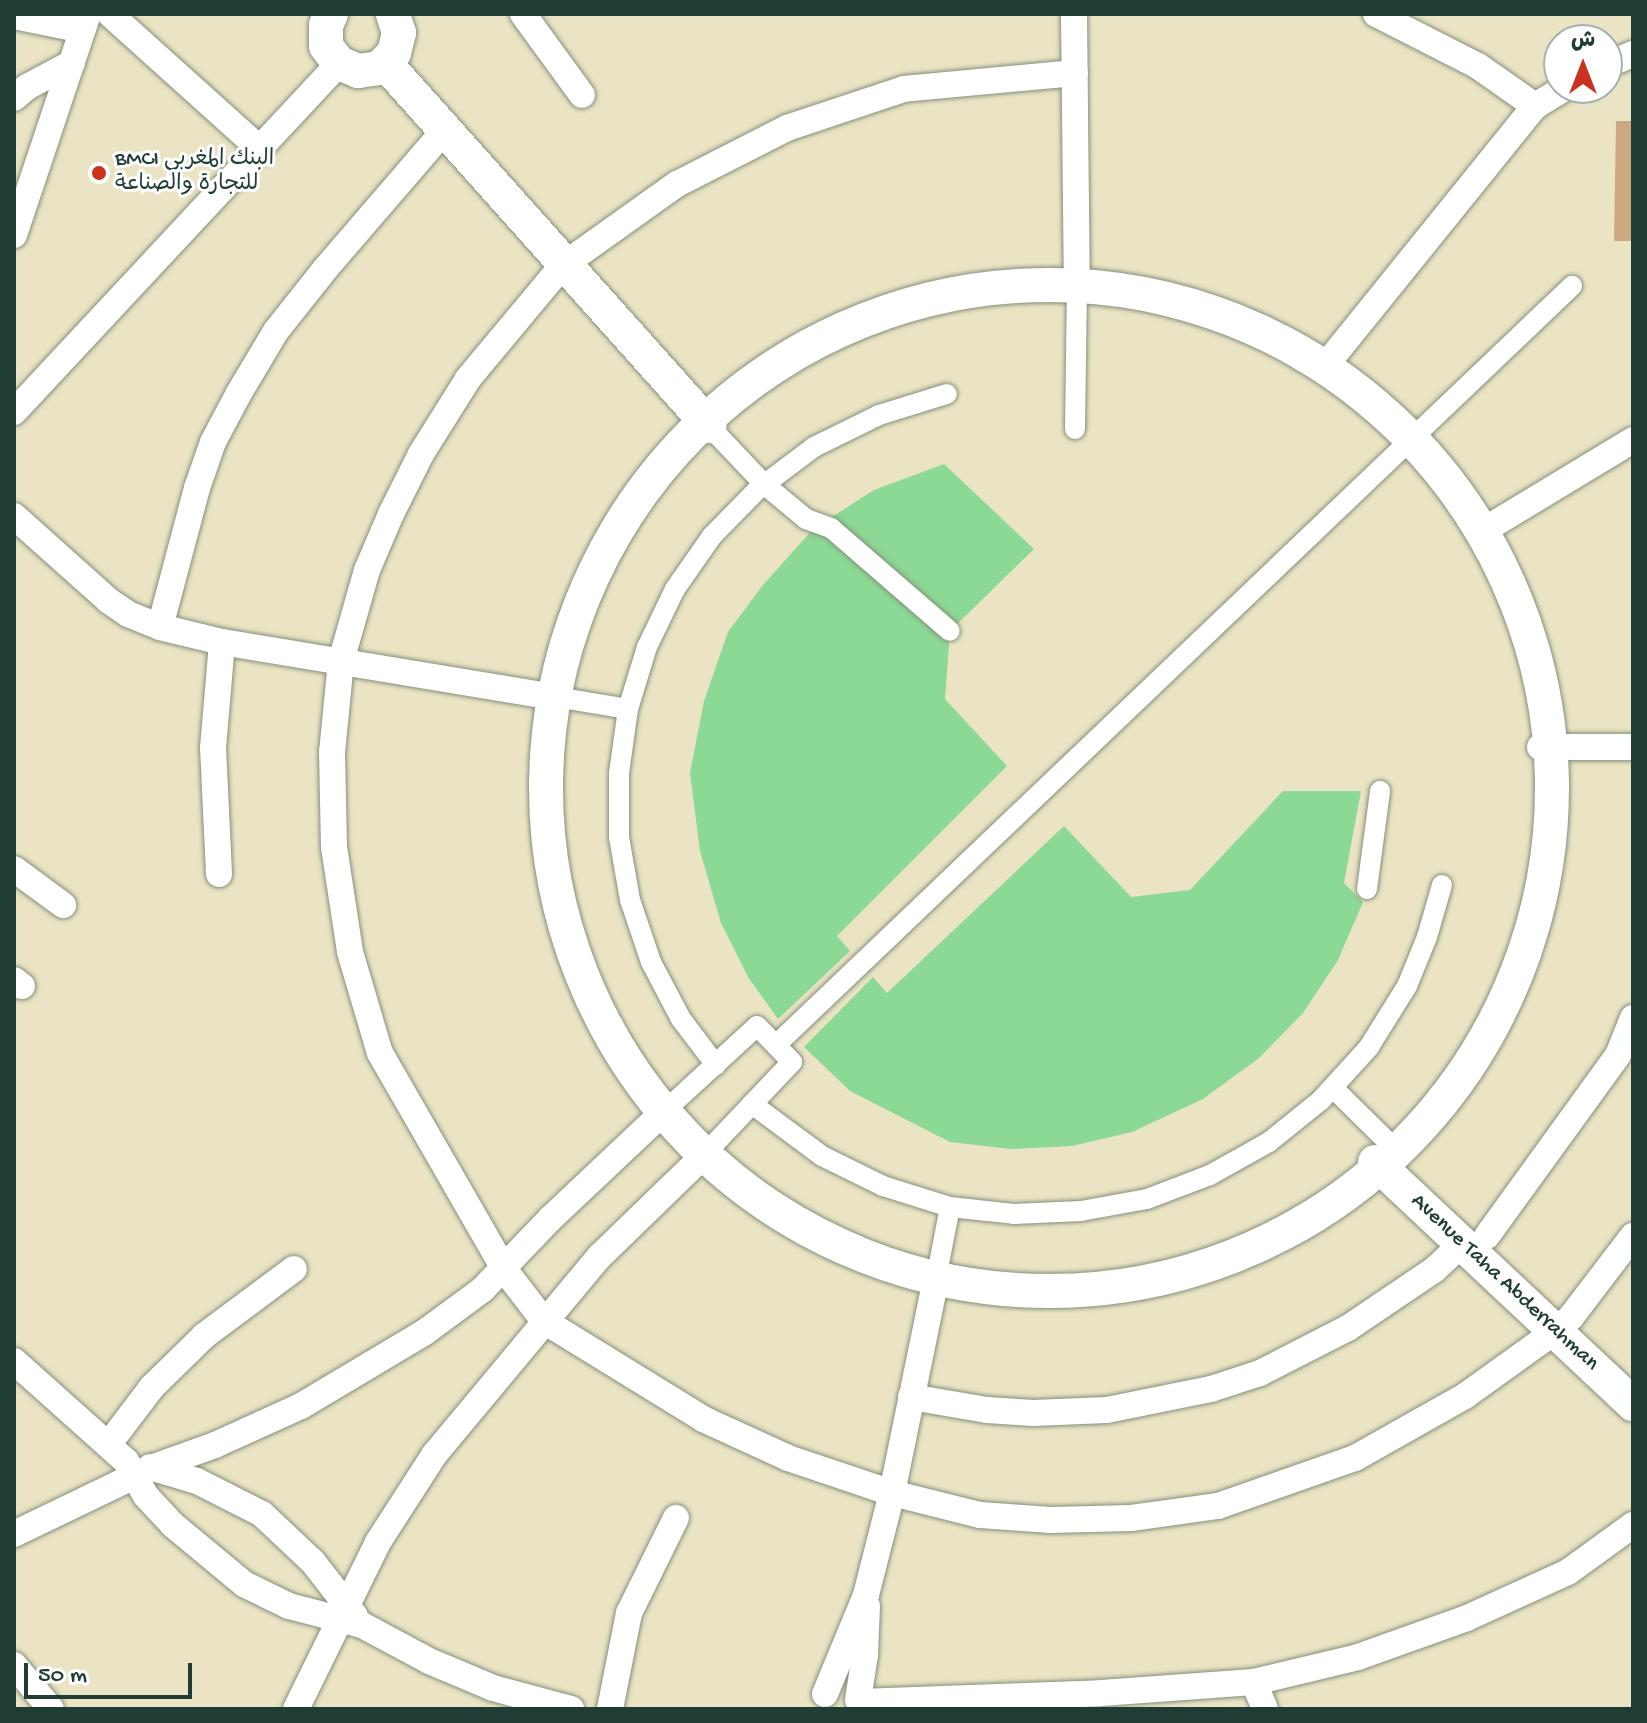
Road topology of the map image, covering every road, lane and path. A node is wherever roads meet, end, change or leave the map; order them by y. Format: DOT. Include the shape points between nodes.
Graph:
graph roads {
  1 [pos="110,14"];
  2 [pos="393,14"];
  3 [pos="523,14"];
  4 [pos="1074,14"];
  5 [pos="1376,14"];
  6 [pos="14,16"];
  7 [pos="327,16"];
  8 [pos="85,22"];
  9 [pos="72,63"];
  10 [pos="339,63"];
  11 [pos="385,63"];
  12 [pos="1075,73"];
  13 [pos="582,95"];
  14 [pos="14,98"];
  15 [pos="1543,101"];
  16 [pos="1535,106"];
  17 [pos="444,131"];
  18 [pos="260,149"];
  19 [pos="14,235"];
  20 [pos="562,266"];
  21 [pos="1572,286"];
  22 [pos="1077,289"];
  23 [pos="1334,355"];
  24 [pos="947,394"];
  25 [pos="14,412"];
  26 [pos="1425,425"];
  27 [pos="709,426"];
  28 [pos="1075,429"];
  29 [pos="1633,440"];
  30 [pos="764,484"];
  31 [pos="14,516"];
  32 [pos="1496,523"];
  33 [pos="160,627"];
  34 [pos="950,631"];
  35 [pos="222,642"];
  36 [pos="341,661"];
  37 [pos="556,697"];
  38 [pos="628,709"];
  39 [pos="1540,747"];
  40 [pos="1633,747"];
  41 [pos="1380,791"];
  42 [pos="14,869"];
  43 [pos="219,874"];
  44 [pos="1442,885"];
  45 [pos="1367,889"];
  46 [pos="63,905"];
  47 [pos="1633,1018"];
  48 [pos="776,1045"];
  49 [pos="716,1065"];
  50 [pos="1333,1088"];
  51 [pos="752,1104"];
  52 [pos="658,1117"];
  53 [pos="1383,1154"];
  54 [pos="697,1162"];
  55 [pos="950,1207"];
  56 [pos="1633,1236"];
  57 [pos="1475,1240"];
  58 [pos="294,1269"];
  59 [pos="504,1269"];
  60 [pos="935,1284"];
  61 [pos="544,1321"];
  62 [pos="1562,1324"];
  63 [pos="14,1361"];
  64 [pos="1633,1374"];
  65 [pos="911,1397"];
  66 [pos="1633,1404"];
  67 [pos="129,1462"];
  68 [pos="892,1493"];
  69 [pos="676,1518"];
  70 [pos="1633,1525"];
  71 [pos="14,1534"];
  72 [pos="866,1595"];
  73 [pos="349,1617"];
  74 [pos="14,1665"];
  75 [pos="1254,1682"];
  76 [pos="816,1701"];
  77 [pos="860,1704"];
  78 [pos="51,1709"];
  79 [pos="296,1709"];
  80 [pos="571,1709"];
  81 [pos="610,1709"];
  82 [pos="1265,1709"];
  1 -- 18 [label="street"];
  2 -- 11 [label="street" via="398,44"];
  3 -- 13 [label="street"];
  4 -- 12 [label="street"];
  5 -- 16 [label="street" via="1478,66"];
  6 -- 8 [label="street"];
  7 -- 10 [label="street" via="326,46"];
  8 -- 9 [label="street"];
  9 -- 14 [label="street"];
  9 -- 19 [label="street"];
  10 -- 11 [label="street" via="358,71"];
  10 -- 18 [label="street"];
  11 -- 17 [label="street"];
  12 -- 20 [label="street" via="904,89 787,128 677,184"];
  12 -- 22 [label="street"];
  15 -- 16 [label="street"];
  16 -- 23 [label="street"];
  17 -- 20 [label="street"];
  17 -- 33 [label="street" via="276,331 239,393 197,488"];
  18 -- 25 [label="street"];
  20 -- 27 [label="street"];
  20 -- 36 [label="street" via="468,379 421,454 367,570"];
  21 -- 26 [label="street"];
  22 -- 23 [label="street" via="1204,306 1280,329"];
  22 -- 27 [label="street" via="992,294 878,323 778,373"];
  22 -- 28 [label="street"];
  23 -- 26 [label="street" via="1378,383"];
  24 -- 30 [label="street" via="879,415 814,447"];
  26 -- 32 [label="street" via="1457,461"];
  26 -- 48 [label="street"];
  27 -- 30 [label="street"];
  27 -- 37 [label="street" via="657,480 610,548 580,613"];
  29 -- 32 [label="street"];
  30 -- 34 [label="street" via="806,519 831,528"];
  30 -- 38 [label="street" via="712,536 675,589 647,647"];
  31 -- 33 [label="street" via="109,601"];
  32 -- 39 [label="street" via="1531,626"];
  33 -- 35 [label="street"];
  35 -- 36 [label="street"];
  35 -- 43 [label="street" via="213,748"];
  36 -- 37 [label="street"];
  36 -- 59 [label="street" via="332,752 334,847 343,919 365,1013 380,1053"];
  37 -- 38 [label="street"];
  37 -- 52 [label="street" via="548,789 560,902 595,1009"];
  38 -- 49 [label="street" via="619,824 630,900 651,962 675,1008"];
  39 -- 40 [label="street"];
  39 -- 53 [label="street" via="1541,841 1530,912 1515,958 1472,1050"];
  41 -- 45 [label="street"];
  42 -- 46 [label="street"];
  44 -- 50 [label="street" via="1407,986 1369,1047"];
  47 -- 57 [label="street" via="1618,1055"];
  48 -- 49 [label="street" via="757,1026"];
  48 -- 51 [label="street" via="792,1062"];
  49 -- 52 [label="street"];
  50 -- 53 [label="street"];
  50 -- 55 [label="street" via="1269,1142 1210,1175 1147,1199 1081,1211 1014,1214"];
  51 -- 54 [label="street"];
  51 -- 55 [label="street" via="822,1156 883,1186"];
  52 -- 54 [label="street"];
  52 -- 59 [label="street"];
  53 -- 57 [label="street, Avenue Taha Abderrahman"];
  53 -- 60 [label="street" via="1274,1230 1160,1276 1040,1293"];
  54 -- 60 [label="street" via="744,1207 812,1245 886,1273"];
  54 -- 61 [label="street" via="600,1256"];
  55 -- 60 [label="street"];
  56 -- 62 [label="street"];
  57 -- 62 [label="street, Avenue Taha Abderrahman"];
  57 -- 65 [label="street" via="1348,1328 1260,1373 1211,1389 1107,1410 1033,1413"];
  58 -- 67 [label="street" via="204,1336 152,1387"];
  59 -- 61 [label="street"];
  59 -- 67 [label="street" via="453,1314 346,1382 254,1429"];
  60 -- 65 [label="street"];
  61 -- 68 [label="street" via="703,1419 788,1458"];
  61 -- 73 [label="street" via="434,1455 378,1542"];
  62 -- 64 [label="street, Avenue Taha Abderrahman"];
  62 -- 66 [label="street, Avenue Taha Abderrahman"];
  62 -- 68 [label="street" via="1465,1396 1355,1458 1218,1506 1131,1518 1051,1520 980,1515"];
  63 -- 67 [label="street"];
  65 -- 68 [label="street"];
  67 -- 71 [label="street"];
  67 -- 73 [label="street" via="197,1481 262,1514 313,1562"];
  67 -- 73 [label="street" via="173,1525 244,1584 289,1606"];
  68 -- 72 [label="street"];
  69 -- 81 [label="street" via="629,1613"];
  70 -- 75 [label="street" via="1568,1572 1467,1618 1358,1657"];
  72 -- 76 [label="street"];
  72 -- 77 [label="street"];
  73 -- 79 [label="street"];
  73 -- 80 [label="street" via="429,1661 493,1688"];
  74 -- 78 [label="street"];
  75 -- 77 [label="street"];
  75 -- 82 [label="street"];
  76 -- 77 [label="street" via="837,1692"];
}
